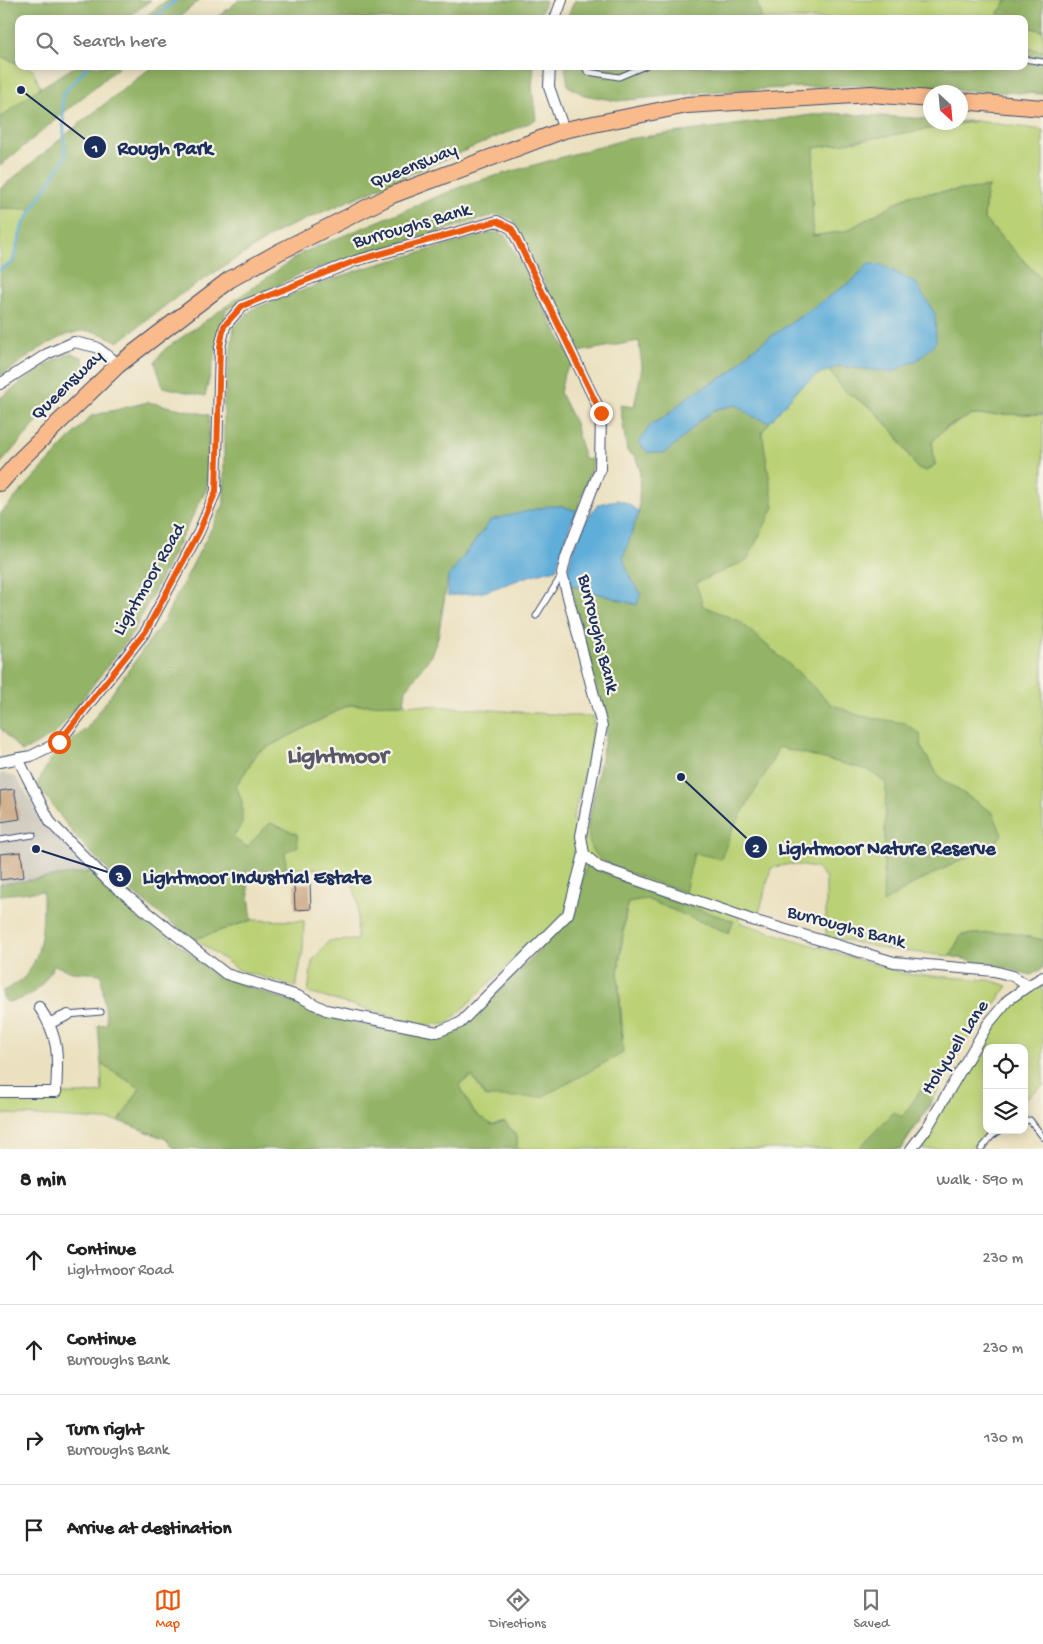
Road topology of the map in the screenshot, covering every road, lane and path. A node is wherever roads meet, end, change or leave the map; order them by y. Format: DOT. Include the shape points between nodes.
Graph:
graph roads {
  1 [pos="562,0"];
  2 [pos="556,15"];
  3 [pos="1028,60"];
  4 [pos="1043,62"];
  5 [pos="550,70"];
  6 [pos="587,70"];
  7 [pos="635,70"];
  8 [pos="923,98"];
  9 [pos="968,102"];
  10 [pos="1043,108"];
  11 [pos="564,130"];
  12 [pos="118,365"];
  13 [pos="0,384"];
  14 [pos="218,411"];
  15 [pos="0,483"];
  16 [pos="562,574"];
  17 [pos="536,616"];
  18 [pos="18,758"];
  19 [pos="0,762"];
  20 [pos="33,835"];
  21 [pos="0,840"];
  22 [pos="584,854"];
  23 [pos="1043,977"];
  24 [pos="1028,986"];
  25 [pos="40,1007"];
  26 [pos="101,1012"];
  27 [pos="68,1015"];
  28 [pos="50,1023"];
  29 [pos="0,1092"];
  30 [pos="1028,1120"];
  31 [pos="995,1134"];
  32 [pos="1043,1137"];
  33 [pos="911,1149"];
  34 [pos="981,1149"];
  1 -- 2 [label="street"];
  3 -- 4 [label="lane"];
  5 -- 11 [label="street" via="549,87"];
  6 -- 7 [label="lane" via="618,77"];
  8 -- 11 [label="main road, Queensway" via="872,94 687,105"];
  9 -- 10 [label="main road"];
  11 -- 12 [label="main road, Queensway" via="392,195 279,252 229,280"];
  12 -- 13 [label="street" via="96,348 74,342 47,354"];
  12 -- 15 [label="main road, Queensway" via="20,459"];
  14 -- 16 [label="street, Burroughs Bank" via="220,347 224,326 242,306 355,261 497,221 512,229 601,413 600,469"];
  14 -- 18 [label="street, Lightmoor Road" via="216,491 199,532 146,631 59,742 31,756"];
  16 -- 17 [label="lane"];
  16 -- 22 [label="street, Burroughs Bank" via="602,726 582,836"];
  18 -- 19 [label="street, Lightmoor Road"];
  18 -- 22 [label="street" via="51,823 108,880 226,974 298,996 326,1010 438,1032 460,1023 568,914"];
  20 -- 21 [label="lane"];
  22 -- 24 [label="street, Burroughs Bank" via="599,867 758,922 894,962 994,971 1013,976"];
  23 -- 24 [label="street, Holywell Lane"];
  24 -- 33 [label="street, Holywell Lane" via="1008,1000 988,1024"];
  25 -- 28 [label="street"];
  26 -- 27 [label="lane"];
  27 -- 28 [label="street"];
  28 -- 29 [label="street" via="58,1054 56,1092"];
  30 -- 32 [label="lane"];
  31 -- 34 [label="lane"];
}
